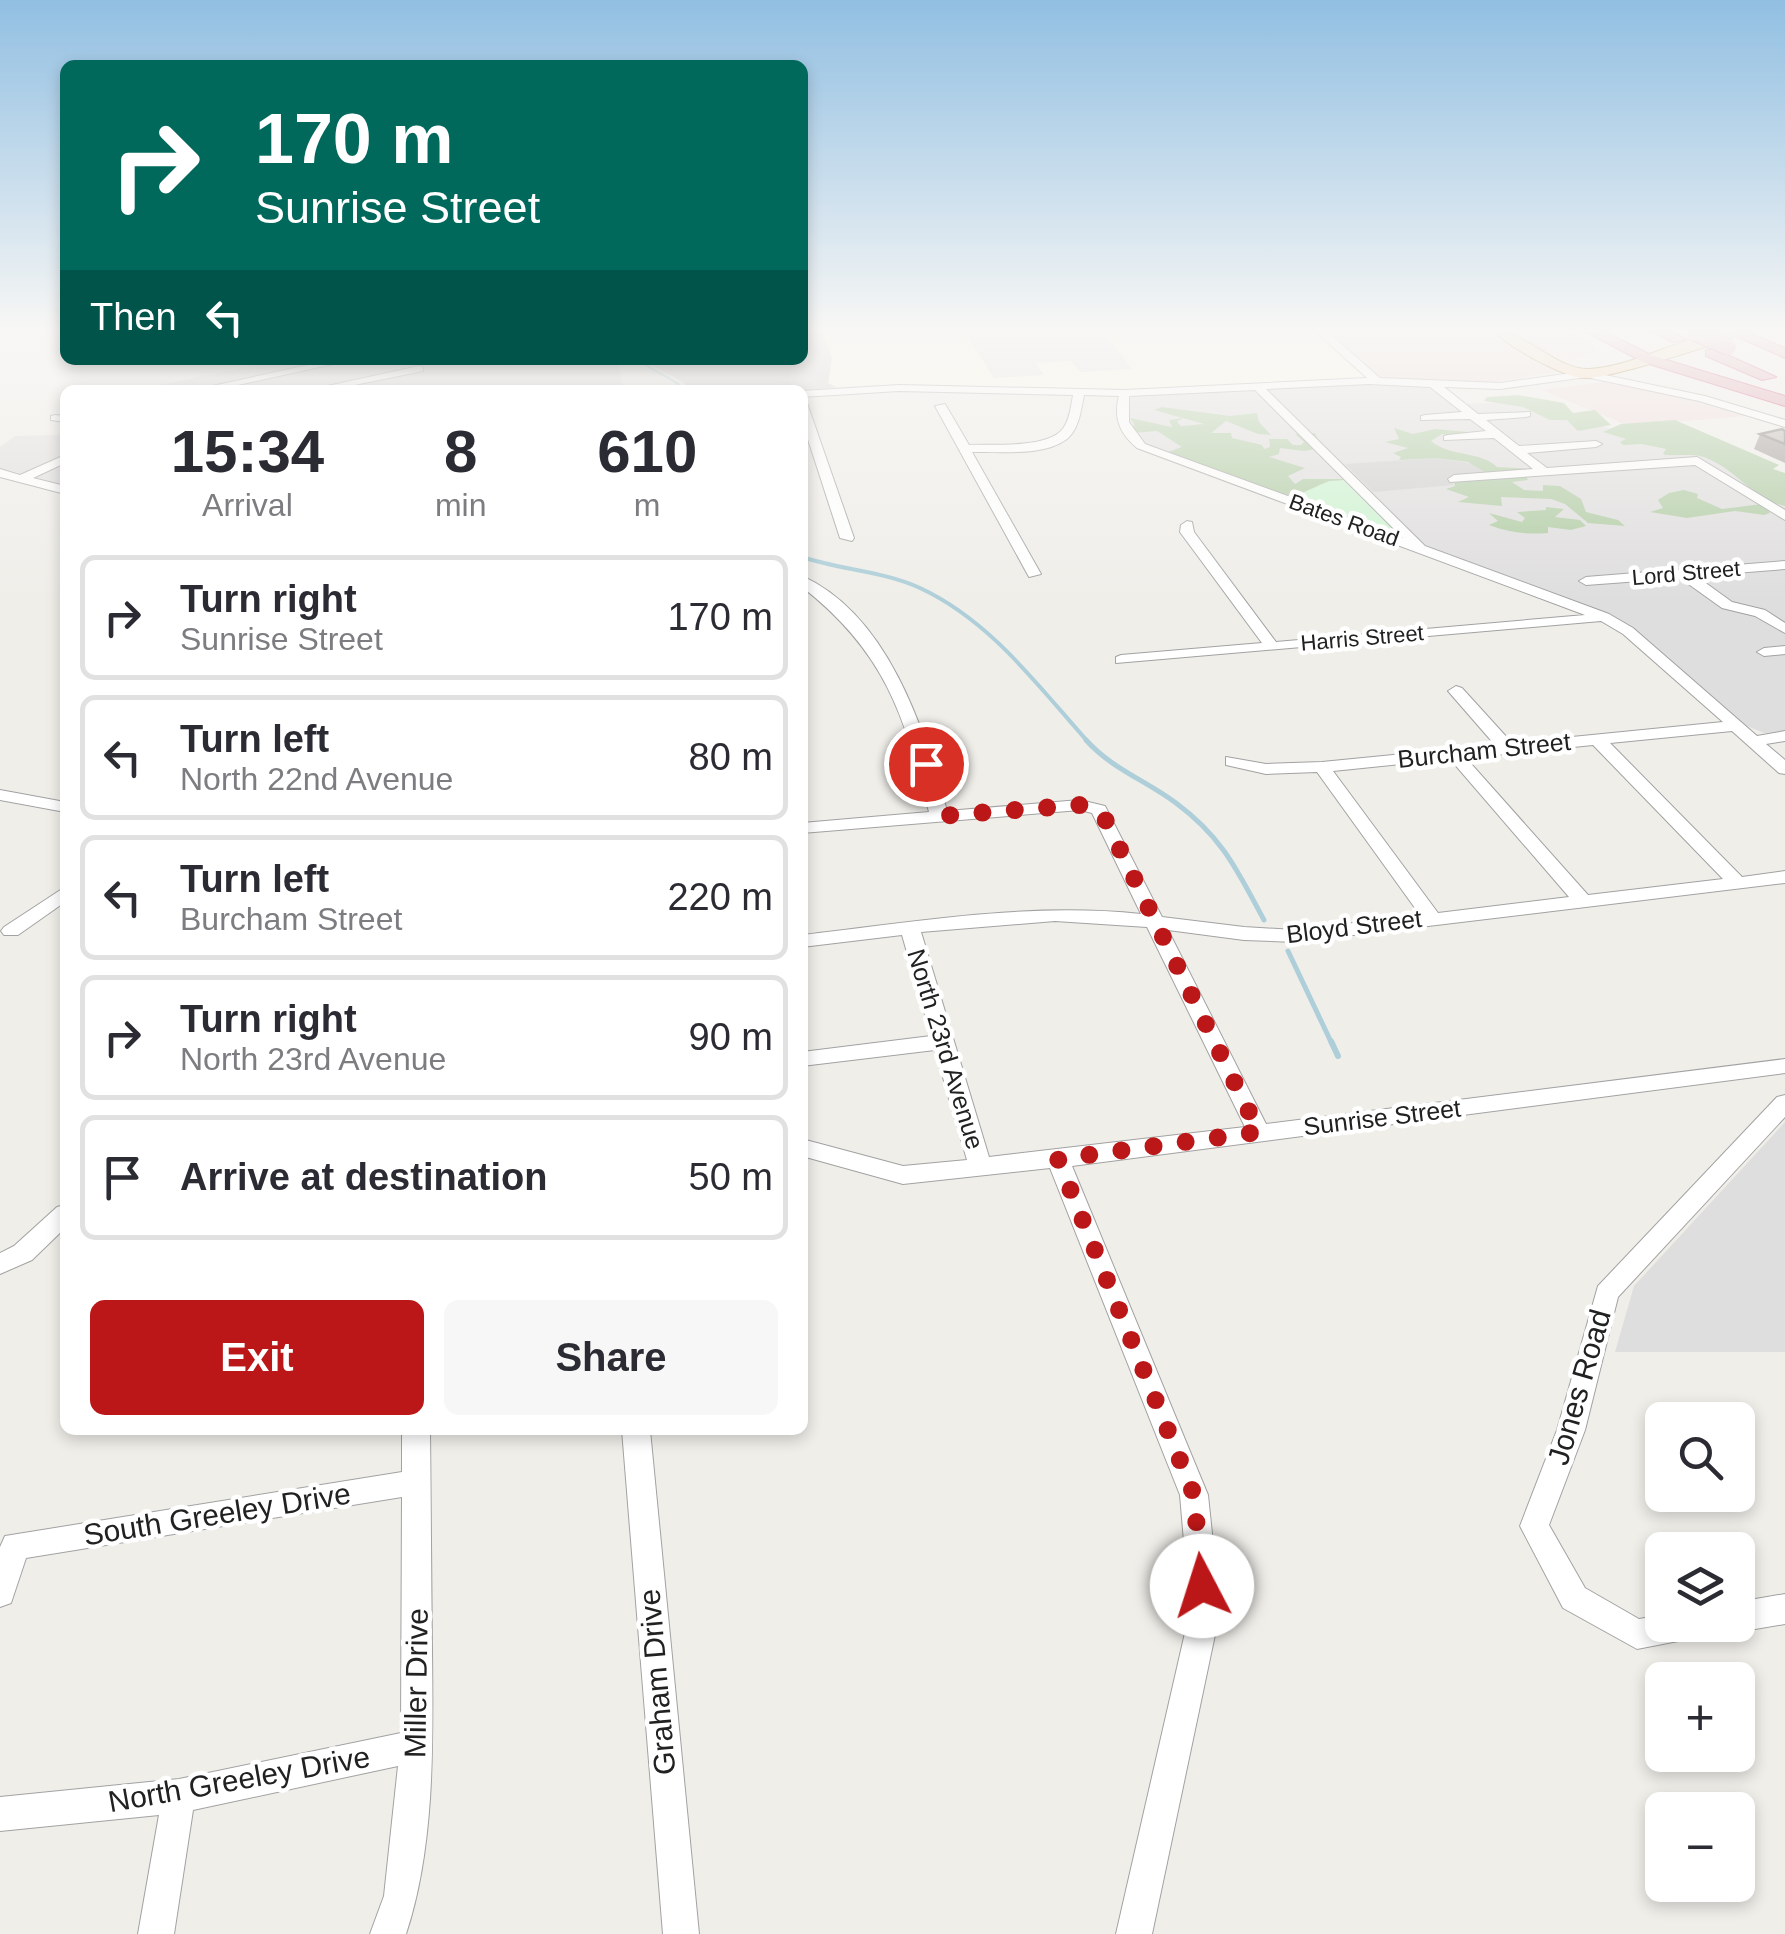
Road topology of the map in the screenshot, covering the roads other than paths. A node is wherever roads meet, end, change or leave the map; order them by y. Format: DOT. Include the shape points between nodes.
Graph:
graph roads {
  1 [pos="948,419"];
  2 [pos="1073,419"];
  3 [pos="1122,419"];
  4 [pos="1291,419"];
  5 [pos="1478,419"];
  6 [pos="808,421"];
  7 [pos="1496,434"];
  8 [pos="1448,438"];
  9 [pos="1596,444"];
  10 [pos="966,449"];
  11 [pos="1516,450"];
  12 [pos="60,464"];
  13 [pos="1544,472"];
  14 [pos="0,474"];
  15 [pos="20,479"];
  16 [pos="1454,479"];
  17 [pos="60,489"];
  18 [pos="1785,516"];
  19 [pos="1187,524"];
  20 [pos="847,538"];
  21 [pos="1419,547"];
  22 [pos="1785,565"];
  23 [pos="1034,574"];
  24 [pos="1684,574"];
  25 [pos="1586,582"];
  26 [pos="808,585"];
  27 [pos="1604,617"];
  28 [pos="1785,629"];
  29 [pos="1272,646"];
  30 [pos="1785,650"];
  31 [pos="1764,652"];
  32 [pos="1121,660"];
  33 [pos="1456,691"];
  34 [pos="1736,726"];
  35 [pos="1785,736"];
  36 [pos="1596,739"];
  37 [pos="1754,741"];
  38 [pos="1506,748"];
  39 [pos="1454,754"];
  40 [pos="1232,760"];
  41 [pos="1322,767"];
  42 [pos="1785,769"];
  43 [pos="0,794"];
  44 [pos="60,806"];
  45 [pos="939,816"];
  46 [pos="808,827"];
  47 [pos="1785,877"];
  48 [pos="1738,882"];
  49 [pos="60,897"];
  50 [pos="1582,900"];
  51 [pos="1431,917"];
  52 [pos="1154,921"];
  53 [pos="910,929"];
  54 [pos="11,931"];
  55 [pos="808,940"];
  56 [pos="945,1042"];
  57 [pos="808,1057"];
  58 [pos="1785,1066"];
  59 [pos="1785,1102"];
  60 [pos="1259,1132"];
  61 [pos="808,1149"];
  62 [pos="1058,1159"];
  63 [pos="982,1169"];
  64 [pos="60,1219"];
  65 [pos="0,1264"];
  66 [pos="416,1435"];
  67 [pos="636,1435"];
  68 [pos="418,1482"];
  69 [pos="0,1593"];
  70 [pos="1785,1610"];
  71 [pos="1755,1615"];
  72 [pos="1645,1633"];
  73 [pos="417,1746"];
  74 [pos="178,1796"];
  75 [pos="0,1814"];
  76 [pos="156,1934"];
  77 [pos="388,1934"];
  78 [pos="681,1934"];
  79 [pos="1134,1934"];
  1 -- 10 [label="street"];
  2 -- 10 [label="street" via="1062,437 1042,444"];
  3 -- 21 [label="street, Bates Road" via="1142,446"];
  4 -- 21 [label="street"];
  5 -- 7 [label="street"];
  6 -- 20 [label="street"];
  7 -- 8 [label="street"];
  7 -- 11 [label="street"];
  9 -- 11 [label="street"];
  10 -- 23 [label="street"];
  11 -- 13 [label="street"];
  12 -- 15 [label="street"];
  13 -- 16 [label="street"];
  13 -- 18 [label="street" via="1697,461"];
  14 -- 15 [label="street"];
  15 -- 17 [label="street"];
  19 -- 29 [label="street"];
  21 -- 27 [label="street, Bates Road"];
  22 -- 24 [label="street, Lord Street"];
  24 -- 25 [label="street, Lord Street"];
  24 -- 28 [label="street" via="1727,605 1760,613"];
  26 -- 45 [label="street" via="852,621 894,679"];
  27 -- 29 [label="street, Harris Street"];
  27 -- 34 [label="street, Bates Road"];
  29 -- 32 [label="street, Harris Street"];
  30 -- 31 [label="street"];
  33 -- 38 [label="street"];
  34 -- 36 [label="street, Burcham Street"];
  34 -- 37 [label="street, Bates Road"];
  35 -- 37 [label="street"];
  36 -- 38 [label="street, Burcham Street"];
  36 -- 48 [label="street"];
  37 -- 42 [label="street, Bates Road"];
  38 -- 39 [label="street, Burcham Street"];
  39 -- 41 [label="street, Burcham Street"];
  39 -- 50 [label="street"];
  40 -- 41 [label="street, Burcham Street" via="1266,769"];
  41 -- 51 [label="street"];
  43 -- 44 [label="street"];
  45 -- 46 [label="street"];
  45 -- 52 [label="street" via="1095,808"];
  47 -- 48 [label="street, Bloyd Street"];
  48 -- 50 [label="street, Bloyd Street"];
  49 -- 54 [label="street"];
  50 -- 51 [label="street, Bloyd Street"];
  51 -- 52 [label="street, Bloyd Street" via="1270,936"];
  52 -- 53 [label="street, Bloyd Street" via="1060,916"];
  52 -- 60 [label="street"];
  53 -- 55 [label="street, Bloyd Street"];
  53 -- 56 [label="street, North 23rd Avenue"];
  56 -- 57 [label="street"];
  56 -- 63 [label="street, North 23rd Avenue"];
  58 -- 60 [label="street, Sunrise Street"];
  59 -- 72 [label="street, Jones Road" via="1607,1292 1571,1430 1534,1526 1574,1598"];
  60 -- 62 [label="street, Sunrise Street"];
  61 -- 63 [label="street, Sunrise Street" via="904,1176"];
  62 -- 63 [label="street, Sunrise Street"];
  62 -- 79 [label="street" via="1194,1495 1204,1610"];
  64 -- 65 [label="street" via="23,1253"];
  66 -- 68 [label="street, Miller Drive"];
  67 -- 78 [label="street, Graham Drive"];
  68 -- 69 [label="street, South Greeley Drive" via="15,1546"];
  68 -- 73 [label="street, Miller Drive"];
  70 -- 71 [label="street"];
  73 -- 74 [label="street, North Greeley Drive"];
  73 -- 77 [label="street, Miller Drive" via="400,1896"];
  74 -- 75 [label="street, North Greeley Drive"];
  74 -- 76 [label="street"];
}
